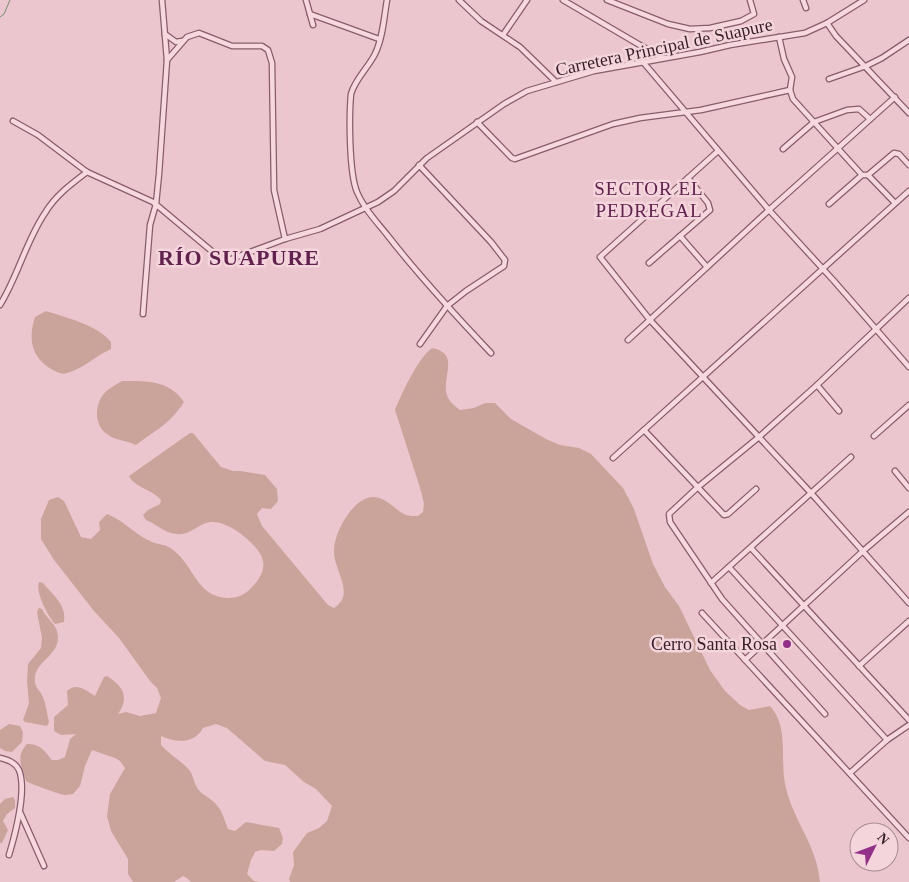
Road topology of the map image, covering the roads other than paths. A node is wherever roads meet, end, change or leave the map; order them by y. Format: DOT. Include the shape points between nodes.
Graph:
graph roads {
  1 [pos="162,0"];
  2 [pos="306,0"];
  3 [pos="387,0"];
  4 [pos="459,0"];
  5 [pos="527,0"];
  6 [pos="563,0"];
  7 [pos="607,0"];
  8 [pos="750,0"];
  9 [pos="803,0"];
  10 [pos="864,0"];
  11 [pos="806,8"];
  12 [pos="310,14"];
  13 [pos="827,23"];
  14 [pos="312,25"];
  15 [pos="164,33"];
  16 [pos="503,35"];
  17 [pos="779,37"];
  18 [pos="380,39"];
  19 [pos="184,40"];
  20 [pos="909,40"];
  21 [pos="662,58"];
  22 [pos="167,60"];
  23 [pos="642,62"];
  24 [pos="866,66"];
  25 [pos="829,79"];
  26 [pos="556,82"];
  27 [pos="790,90"];
  28 [pos="895,97"];
  29 [pos="684,112"];
  30 [pos="909,113"];
  31 [pos="870,119"];
  32 [pos="13,121"];
  33 [pos="477,122"];
  34 [pos="814,122"];
  35 [pos="838,148"];
  36 [pos="783,149"];
  37 [pos="718,151"];
  38 [pos="419,164"];
  39 [pos="909,165"];
  40 [pos="87,172"];
  41 [pos="862,175"];
  42 [pos="868,175"];
  43 [pos="688,178"];
  44 [pos="909,190"];
  45 [pos="895,203"];
  46 [pos="156,204"];
  47 [pos="829,204"];
  48 [pos="366,208"];
  49 [pos="768,210"];
  50 [pos="680,236"];
  51 [pos="285,239"];
  52 [pos="648,263"];
  53 [pos="706,267"];
  54 [pos="822,269"];
  55 [pos="909,298"];
  56 [pos="0,305"];
  57 [pos="447,306"];
  58 [pos="143,314"];
  59 [pos="650,320"];
  60 [pos="876,328"];
  61 [pos="628,340"];
  62 [pos="420,344"];
  63 [pos="491,353"];
  64 [pos="909,367"];
  65 [pos="703,377"];
  66 [pos="817,385"];
  67 [pos="909,405"];
  68 [pos="839,411"];
  69 [pos="644,430"];
  70 [pos="874,436"];
  71 [pos="759,437"];
  72 [pos="851,457"];
  73 [pos="613,458"];
  74 [pos="895,471"];
  75 [pos="698,487"];
  76 [pos="909,488"];
  77 [pos="756,490"];
  78 [pos="811,493"];
  79 [pos="909,512"];
  80 [pos="751,548"];
  81 [pos="863,551"];
  82 [pos="729,567"];
  83 [pos="711,583"];
  84 [pos="909,602"];
  85 [pos="804,606"];
  86 [pos="702,613"];
  87 [pos="909,621"];
  88 [pos="783,625"];
  89 [pos="762,644"];
  90 [pos="745,660"];
  91 [pos="859,666"];
  92 [pos="825,714"];
  93 [pos="909,720"];
  94 [pos="909,725"];
  95 [pos="887,740"];
  96 [pos="0,758"];
  97 [pos="850,773"];
  98 [pos="20,811"];
  99 [pos="909,838"];
  100 [pos="9,855"];
  101 [pos="44,866"];
  1 -- 15 [label="street"];
  2 -- 12 [label="street"];
  3 -- 18 [label="street"];
  4 -- 16 [label="street" via="481,21"];
  5 -- 16 [label="street"];
  6 -- 21 [label="street"];
  7 -- 8 [label="street" via="676,27 695,29 749,18 754,14"];
  9 -- 11 [label="street"];
  10 -- 13 [label="street, Carretera Principal de Suapure"];
  12 -- 14 [label="street"];
  12 -- 18 [label="street"];
  13 -- 17 [label="street, Carretera Principal de Suapure" via="805,33"];
  13 -- 24 [label="street"];
  15 -- 19 [label="street" via="176,42"];
  15 -- 22 [label="street"];
  16 -- 26 [label="street"];
  17 -- 21 [label="street, Carretera Principal de Suapure"];
  17 -- 27 [label="street" via="792,77"];
  18 -- 48 [label="street" via="375,54 353,88 350,100 354,180"];
  19 -- 22 [label="street"];
  19 -- 51 [label="street" via="199,33 232,46 262,46 270,53 274,190"];
  20 -- 24 [label="street"];
  21 -- 23 [label="street, Carretera Principal de Suapure"];
  22 -- 46 [label="street"];
  23 -- 26 [label="street, Carretera Principal de Suapure"];
  23 -- 29 [label="street"];
  24 -- 25 [label="street"];
  24 -- 28 [label="street"];
  26 -- 33 [label="street, Carretera Principal de Suapure" via="520,95"];
  27 -- 29 [label="street"];
  27 -- 34 [label="street"];
  28 -- 30 [label="street"];
  28 -- 31 [label="street"];
  29 -- 33 [label="street" via="613,124 516,159"];
  29 -- 37 [label="street"];
  31 -- 34 [label="street" via="862,111 853,109"];
  31 -- 35 [label="street"];
  32 -- 40 [label="street, Carretera Principal de Suapure" via="38,135"];
  33 -- 38 [label="street, Carretera Principal de Suapure"];
  34 -- 35 [label="street"];
  34 -- 36 [label="street"];
  35 -- 41 [label="street"];
  35 -- 49 [label="street"];
  37 -- 43 [label="street"];
  37 -- 49 [label="street"];
  38 -- 48 [label="street, Carretera Principal de Suapure" via="390,195"];
  38 -- 57 [label="street" via="505,260 504,266"];
  39 -- 42 [label="street" via="894,152"];
  40 -- 46 [label="street, Carretera Principal de Suapure"];
  40 -- 56 [label="street" via="46,211"];
  41 -- 42 [label="street"];
  41 -- 47 [label="street"];
  42 -- 45 [label="street"];
  43 -- 50 [label="street" via="710,210"];
  43 -- 59 [label="street" via="600,257"];
  44 -- 45 [label="street"];
  45 -- 54 [label="street"];
  46 -- 51 [label="street, Carretera Principal de Suapure" via="224,260"];
  46 -- 58 [label="street" via="150,225"];
  48 -- 51 [label="street, Carretera Principal de Suapure" via="320,229"];
  48 -- 57 [label="street"];
  49 -- 53 [label="street"];
  49 -- 54 [label="street"];
  50 -- 52 [label="street"];
  50 -- 53 [label="street"];
  53 -- 59 [label="street"];
  54 -- 60 [label="street"];
  54 -- 65 [label="street"];
  55 -- 60 [label="street"];
  57 -- 62 [label="street"];
  57 -- 63 [label="street"];
  59 -- 61 [label="street"];
  59 -- 65 [label="street"];
  60 -- 64 [label="street"];
  60 -- 66 [label="street"];
  65 -- 69 [label="street"];
  65 -- 71 [label="street"];
  66 -- 68 [label="street"];
  66 -- 71 [label="street"];
  67 -- 70 [label="street"];
  69 -- 73 [label="street"];
  69 -- 75 [label="street"];
  71 -- 75 [label="street"];
  71 -- 78 [label="street"];
  72 -- 78 [label="street"];
  74 -- 76 [label="street"];
  75 -- 77 [label="street" via="724,515"];
  75 -- 83 [label="street" via="671,511 668,518"];
  78 -- 80 [label="street"];
  78 -- 81 [label="street"];
  79 -- 81 [label="street"];
  80 -- 82 [label="street"];
  80 -- 85 [label="street"];
  81 -- 84 [label="street"];
  81 -- 85 [label="street"];
  82 -- 83 [label="street"];
  82 -- 88 [label="street"];
  83 -- 89 [label="street"];
  85 -- 88 [label="street"];
  85 -- 91 [label="street"];
  86 -- 90 [label="street"];
  87 -- 91 [label="street"];
  88 -- 89 [label="street"];
  88 -- 95 [label="street"];
  89 -- 90 [label="street"];
  89 -- 92 [label="street"];
  90 -- 97 [label="street"];
  91 -- 93 [label="street"];
  94 -- 95 [label="street"];
  95 -- 97 [label="street"];
  96 -- 98 [label="street" via="11,762 20,772"];
  97 -- 99 [label="street"];
  98 -- 100 [label="street"];
  98 -- 101 [label="street"];
}
